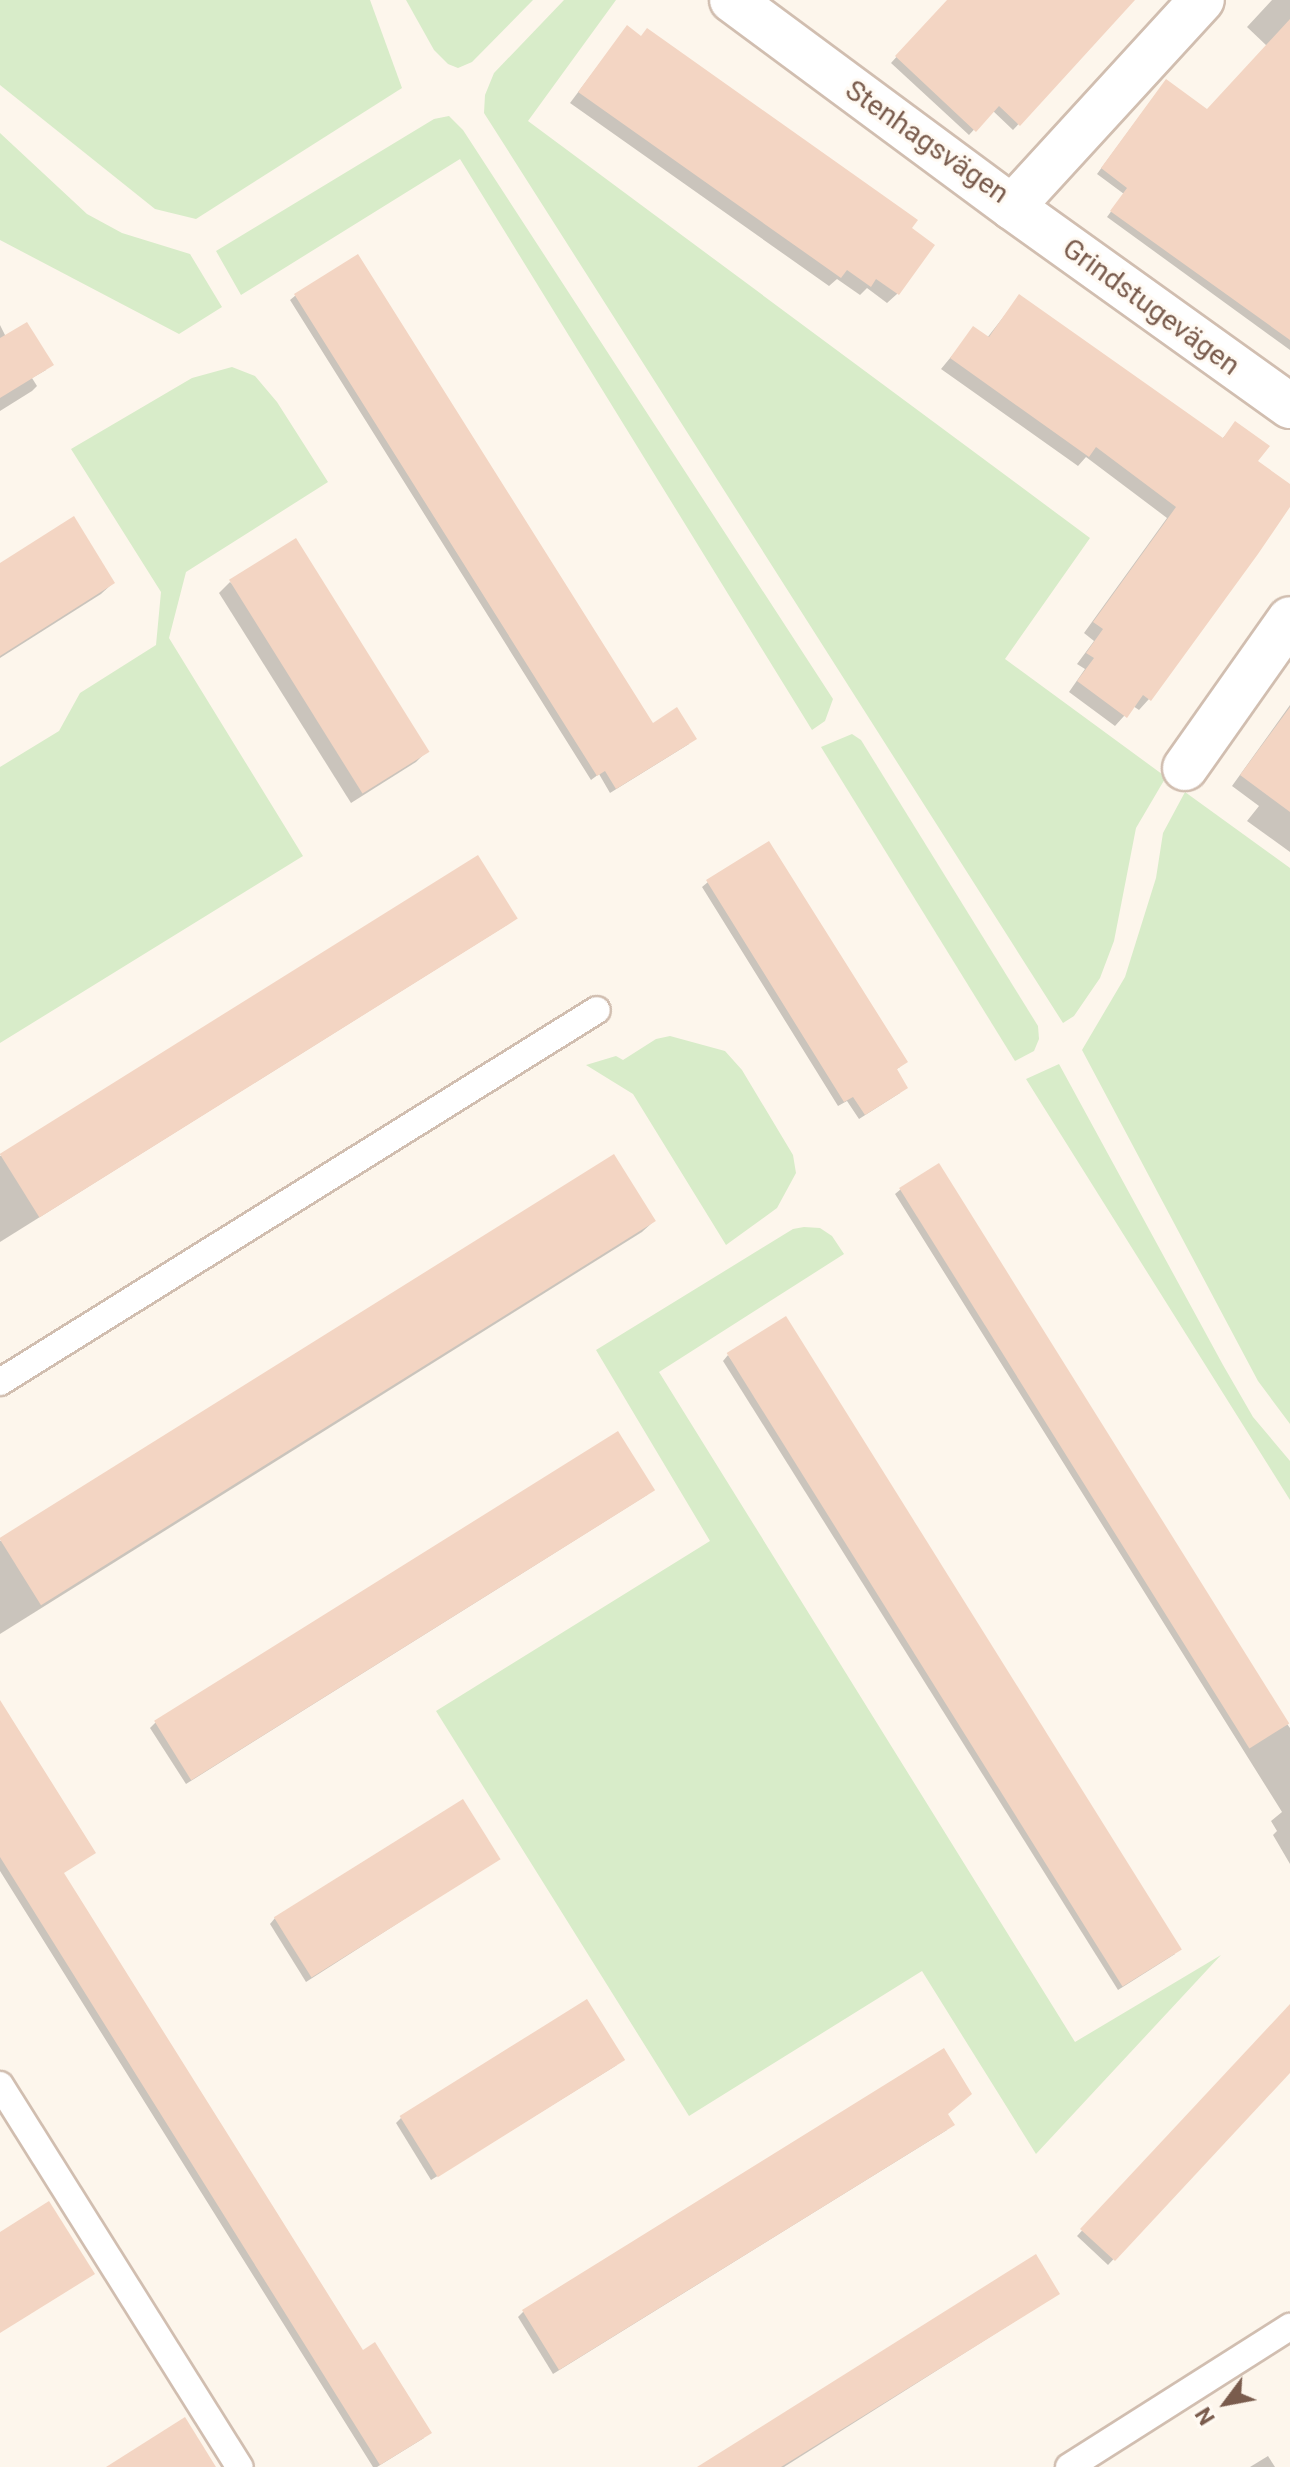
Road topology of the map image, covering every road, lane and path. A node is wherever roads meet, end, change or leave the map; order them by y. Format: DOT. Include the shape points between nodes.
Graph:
graph roads {
  1 [pos="732,0"];
  2 [pos="1202,0"];
  3 [pos="1012,207"];
  4 [pos="1290,406"];
  5 [pos="1290,619"];
  6 [pos="1185,768"];
  7 [pos="597,1010"];
  8 [pos="0,1382"];
  9 [pos="0,2085"];
  10 [pos="1290,2327"];
  11 [pos="240,2467"];
  12 [pos="1069,2467"];
  1 -- 3 [label="street, Stenhagsvägen"];
  2 -- 3 [label="street, Stenhagsvägen"];
  3 -- 4 [label="street, Grindstugevägen"];
  5 -- 6 [label="street"];
  7 -- 8 [label="lane"];
  9 -- 11 [label="lane"];
  10 -- 12 [label="lane"];
}
